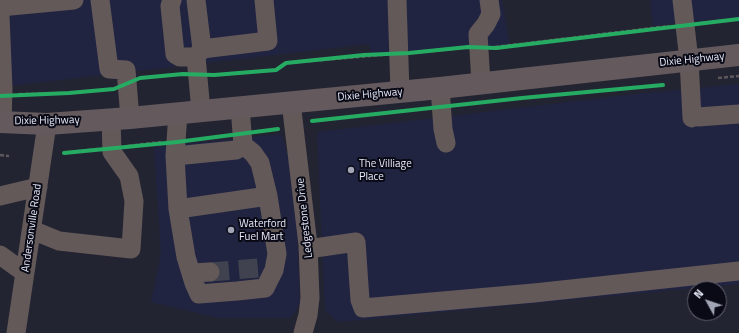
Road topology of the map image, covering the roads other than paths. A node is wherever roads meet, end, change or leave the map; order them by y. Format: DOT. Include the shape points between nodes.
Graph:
graph roads {
  1 [pos="74,0"];
  2 [pos="100,0"];
  3 [pos="172,0"];
  4 [pos="196,0"];
  5 [pos="264,0"];
  6 [pos="397,0"];
  7 [pos="489,0"];
  8 [pos="682,0"];
  9 [pos="0,7"];
  10 [pos="0,15"];
  11 [pos="739,54"];
  12 [pos="198,60"];
  13 [pos="689,60"];
  14 [pos="482,83"];
  15 [pos="440,88"];
  16 [pos="400,92"];
  17 [pos="291,102"];
  18 [pos="240,107"];
  19 [pos="201,110"];
  20 [pos="178,113"];
  21 [pos="739,114"];
  22 [pos="120,118"];
  23 [pos="1,122"];
  24 [pos="47,124"];
  25 [pos="446,143"];
  26 [pos="243,145"];
  27 [pos="175,156"];
  28 [pos="38,187"];
  29 [pos="0,196"];
  30 [pos="268,196"];
  31 [pos="178,209"];
  32 [pos="32,230"];
  33 [pos="308,249"];
  34 [pos="0,255"];
  35 [pos="739,271"];
  36 [pos="25,273"];
  37 [pos="16,333"];
  38 [pos="303,333"];
  1 -- 9 [label="street"];
  2 -- 22 [label="street" via="109,69 126,70 127,84"];
  3 -- 12 [label="street" via="170,6 175,54"];
  4 -- 12 [label="street"];
  5 -- 12 [label="street" via="268,41"];
  6 -- 16 [label="street"];
  7 -- 14 [label="street" via="491,14 478,34"];
  8 -- 13 [label="street"];
  10 -- 23 [label="street" via="3,89"];
  11 -- 13 [label="main road, Dixie Highway"];
  12 -- 19 [label="street"];
  13 -- 14 [label="main road, Dixie Highway"];
  13 -- 21 [label="street" via="695,118"];
  14 -- 15 [label="main road, Dixie Highway"];
  15 -- 16 [label="main road, Dixie Highway"];
  15 -- 25 [label="street"];
  16 -- 17 [label="main road, Dixie Highway"];
  17 -- 18 [label="main road, Dixie Highway"];
  17 -- 33 [label="street, Ledgestone Drive"];
  18 -- 19 [label="main road, Dixie Highway"];
  18 -- 26 [label="street"];
  19 -- 20 [label="main road, Dixie Highway"];
  20 -- 22 [label="main road, Dixie Highway"];
  20 -- 27 [label="street"];
  22 -- 24 [label="main road, Dixie Highway"];
  22 -- 32 [label="street" via="112,152 129,176 134,201 131,249 59,241"];
  23 -- 24 [label="main road, Dixie Highway"];
  24 -- 28 [label="street, Andersonville Road"];
  26 -- 27 [label="street" via="236,150"];
  26 -- 30 [label="street" via="260,163"];
  27 -- 31 [label="street"];
  28 -- 29 [label="street"];
  28 -- 32 [label="street, Andersonville Road"];
  30 -- 31 [label="street"];
  30 -- 31 [label="street" via="277,254 266,268 265,288 199,294 194,282 201,273 186,257"];
  32 -- 36 [label="street, Andersonville Road"];
  33 -- 35 [label="street" via="356,242 360,300 363,308"];
  33 -- 38 [label="street, Ledgestone Drive" via="310,298"];
  34 -- 36 [label="street"];
  36 -- 37 [label="street, Andersonville Road"];
}
